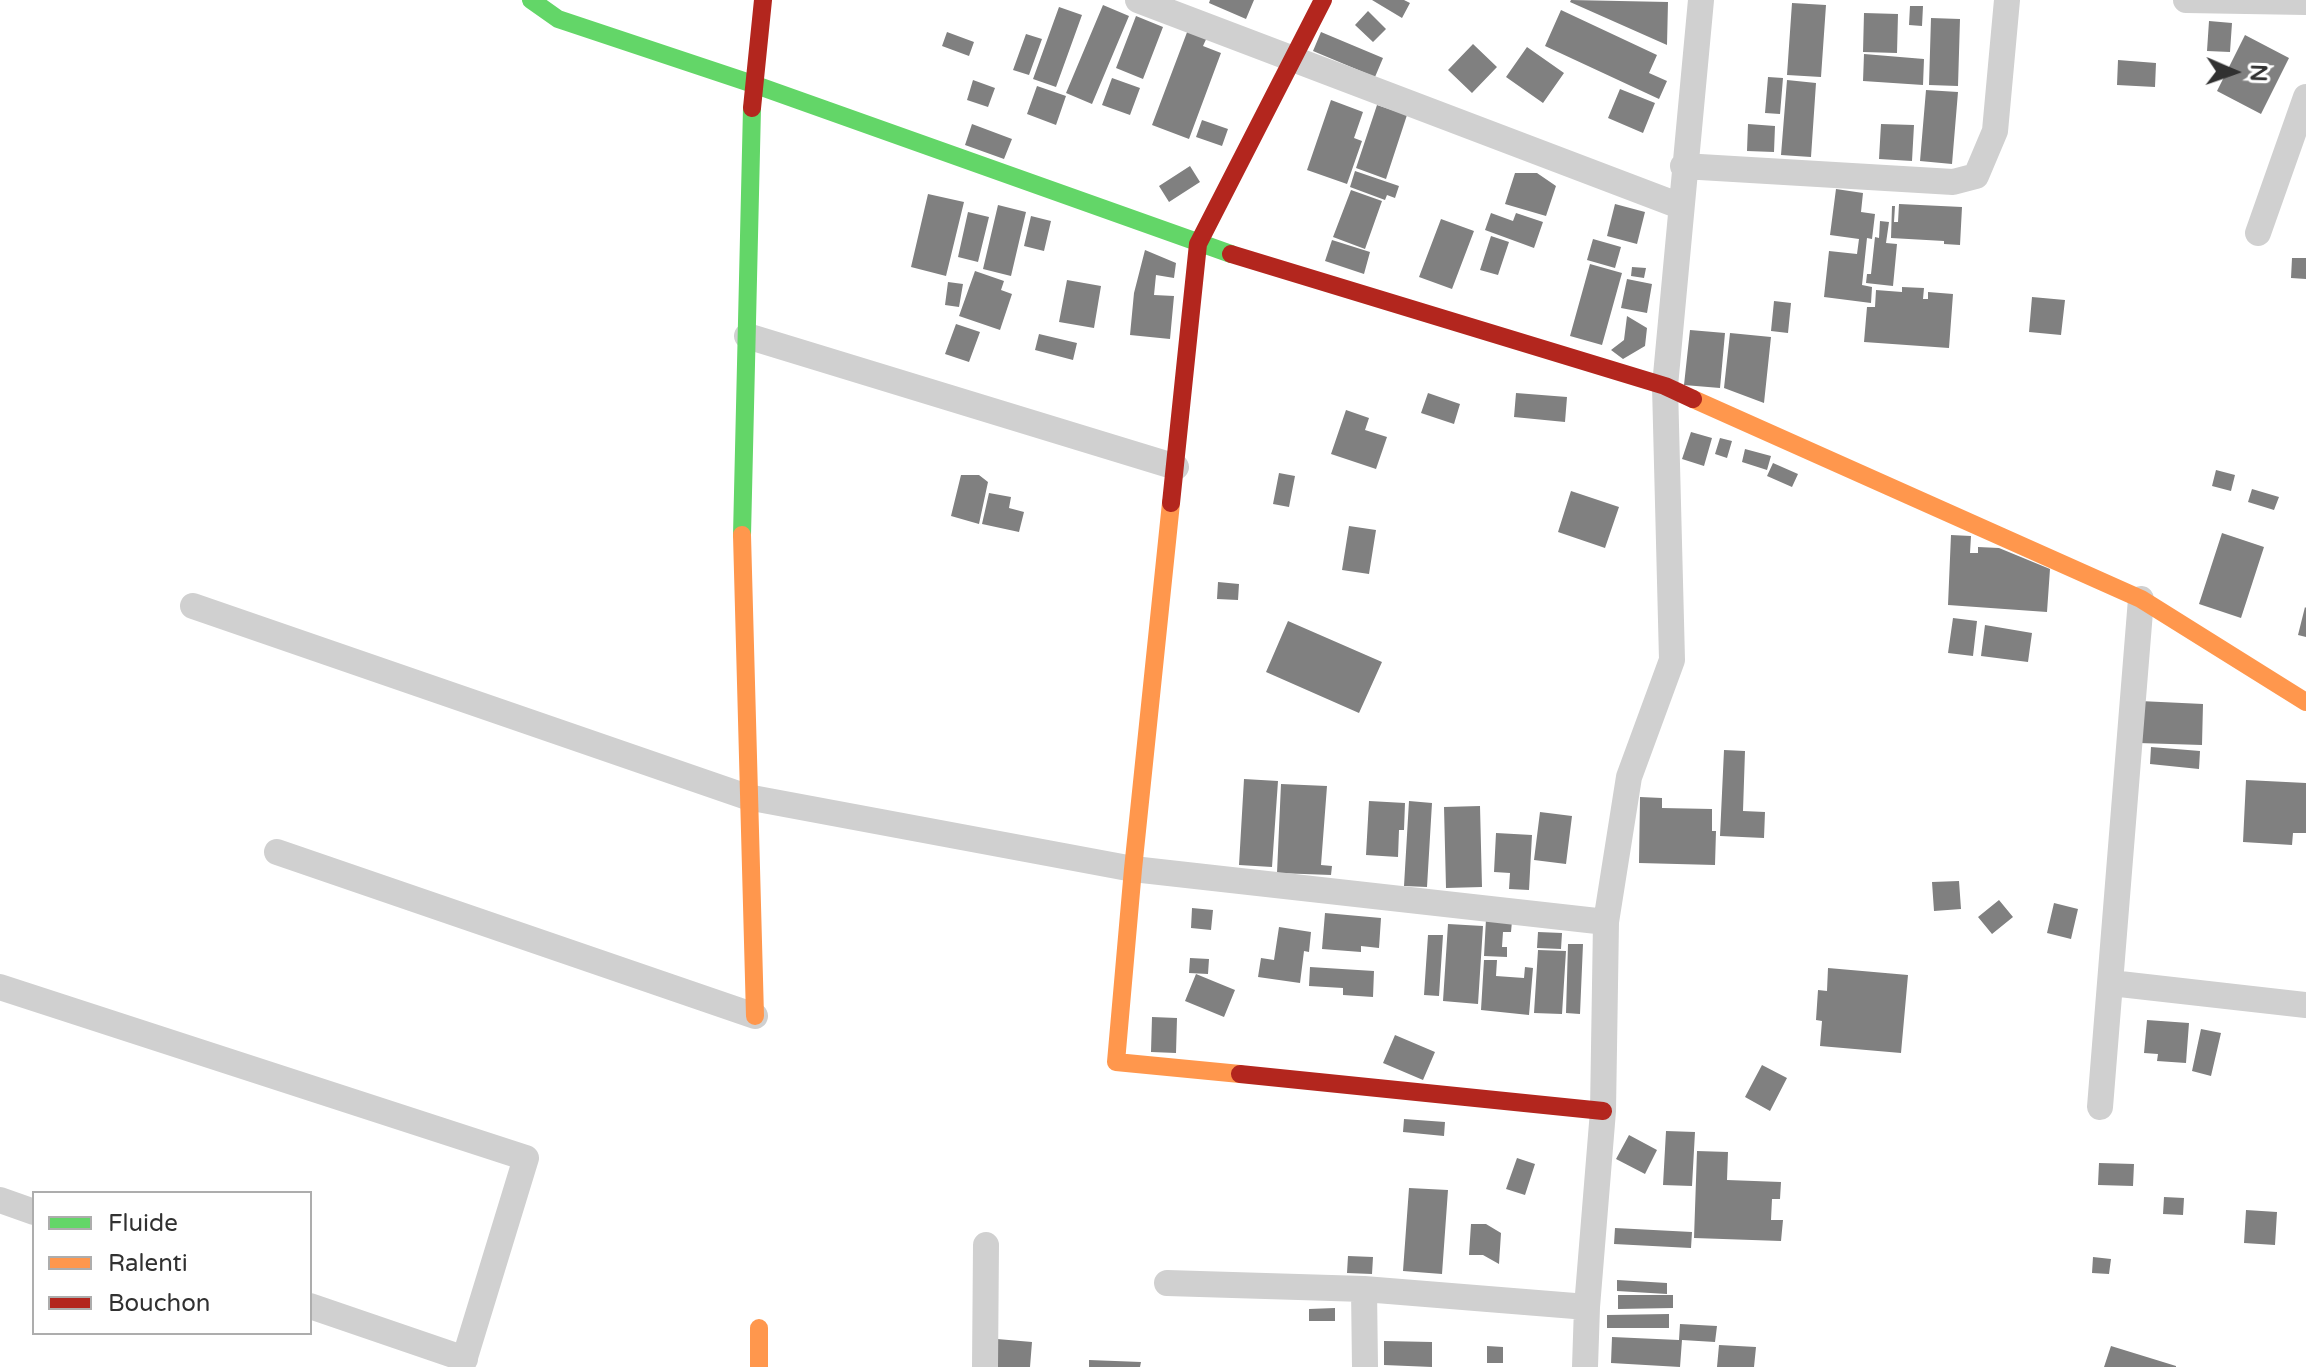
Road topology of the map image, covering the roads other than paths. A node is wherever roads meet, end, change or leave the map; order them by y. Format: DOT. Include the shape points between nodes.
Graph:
graph roads {
  1 [pos="531,0"];
  2 [pos="763,0"];
  3 [pos="1138,0"];
  4 [pos="1323,0"];
  5 [pos="1701,0"];
  6 [pos="2007,0"];
  7 [pos="2186,0"];
  8 [pos="2306,2"];
  9 [pos="564,9"];
  10 [pos="1293,59"];
  11 [pos="753,84"];
  12 [pos="2306,97"];
  13 [pos="1683,166"];
  14 [pos="1680,206"];
  15 [pos="2258,233"];
  16 [pos="1198,244"];
  17 [pos="747,336"];
  18 [pos="1665,386"];
  19 [pos="1176,467"];
  20 [pos="2141,599"];
  21 [pos="193,606"];
  22 [pos="2306,702"];
  23 [pos="747,797"];
  24 [pos="277,852"];
  25 [pos="1133,869"];
  26 [pos="1606,922"];
  27 [pos="2111,983"];
  28 [pos="0,987"];
  29 [pos="2306,1005"];
  30 [pos="755,1016"];
  31 [pos="2100,1107"];
  32 [pos="1603,1111"];
  33 [pos="0,1200"];
  34 [pos="32,1211"];
  35 [pos="986,1245"];
  36 [pos="1167,1283"];
  37 [pos="1364,1289"];
  38 [pos="312,1307"];
  39 [pos="1587,1307"];
  40 [pos="759,1328"];
  41 [pos="464,1363"];
  42 [pos="759,1367"];
  43 [pos="985,1367"];
  44 [pos="1365,1367"];
  45 [pos="1585,1367"];
  1 -- 9 [label="street"];
  2 -- 11 [label="street"];
  3 -- 10 [label="street"];
  4 -- 10 [label="street"];
  5 -- 13 [label="street"];
  6 -- 13 [label="street" via="1995,131 1976,176 1953,182"];
  7 -- 8 [label="street"];
  9 -- 11 [label="street"];
  10 -- 14 [label="street"];
  10 -- 16 [label="street"];
  11 -- 16 [label="street"];
  11 -- 17 [label="street"];
  12 -- 15 [label="street"];
  13 -- 14 [label="street"];
  14 -- 18 [label="street"];
  16 -- 18 [label="street"];
  16 -- 19 [label="street"];
  17 -- 19 [label="street"];
  17 -- 23 [label="street" via="741,560"];
  18 -- 20 [label="street"];
  18 -- 26 [label="street" via="1672,660 1629,777"];
  19 -- 25 [label="street"];
  20 -- 22 [label="street"];
  20 -- 27 [label="street"];
  21 -- 23 [label="street"];
  23 -- 25 [label="street"];
  23 -- 30 [label="street"];
  24 -- 30 [label="street"];
  25 -- 26 [label="street"];
  25 -- 32 [label="street" via="1116,1062"];
  26 -- 32 [label="street"];
  27 -- 29 [label="street"];
  27 -- 31 [label="street"];
  28 -- 41 [label="street" via="526,1158"];
  32 -- 39 [label="street"];
  33 -- 34 [label="street"];
  35 -- 43 [label="street"];
  36 -- 37 [label="street"];
  37 -- 39 [label="street"];
  37 -- 44 [label="street"];
  38 -- 41 [label="street"];
  39 -- 45 [label="street"];
  40 -- 42 [label="street"];
}
